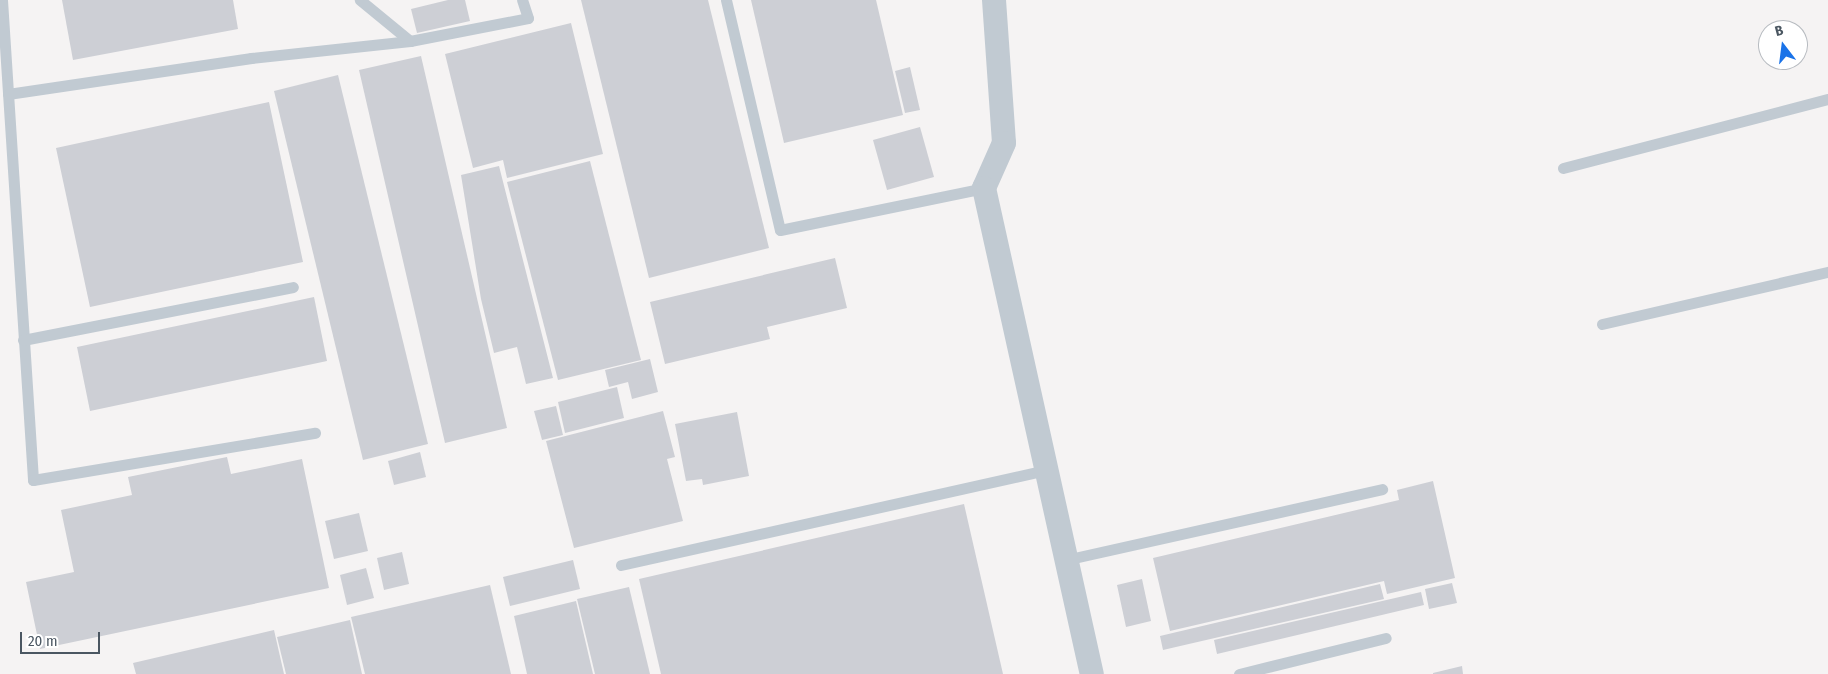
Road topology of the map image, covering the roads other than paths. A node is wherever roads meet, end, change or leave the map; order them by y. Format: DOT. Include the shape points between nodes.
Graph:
graph roads {
  1 [pos="2,0"];
  2 [pos="360,0"];
  3 [pos="522,0"];
  4 [pos="726,0"];
  5 [pos="994,0"];
  6 [pos="410,41"];
  7 [pos="8,94"];
  8 [pos="1828,99"];
  9 [pos="1563,168"];
  10 [pos="984,188"];
  11 [pos="1828,272"];
  12 [pos="293,287"];
  13 [pos="1602,324"];
  14 [pos="23,340"];
  15 [pos="315,433"];
  16 [pos="1045,470"];
  17 [pos="1382,489"];
  18 [pos="1066,560"];
  19 [pos="621,565"];
  20 [pos="1386,638"];
  21 [pos="1092,674"];
  22 [pos="1239,674"];
  1 -- 7 [label="lane"];
  2 -- 6 [label="lane"];
  3 -- 6 [label="lane" via="528,18"];
  4 -- 10 [label="lane" via="780,230"];
  5 -- 10 [label="street" via="1004,143"];
  6 -- 7 [label="lane" via="250,58"];
  7 -- 14 [label="lane"];
  8 -- 9 [label="lane"];
  10 -- 16 [label="street"];
  11 -- 13 [label="lane"];
  12 -- 14 [label="lane"];
  14 -- 15 [label="lane" via="33,480"];
  16 -- 18 [label="street"];
  16 -- 19 [label="lane"];
  17 -- 18 [label="lane"];
  18 -- 21 [label="street"];
  20 -- 22 [label="lane"];
}
